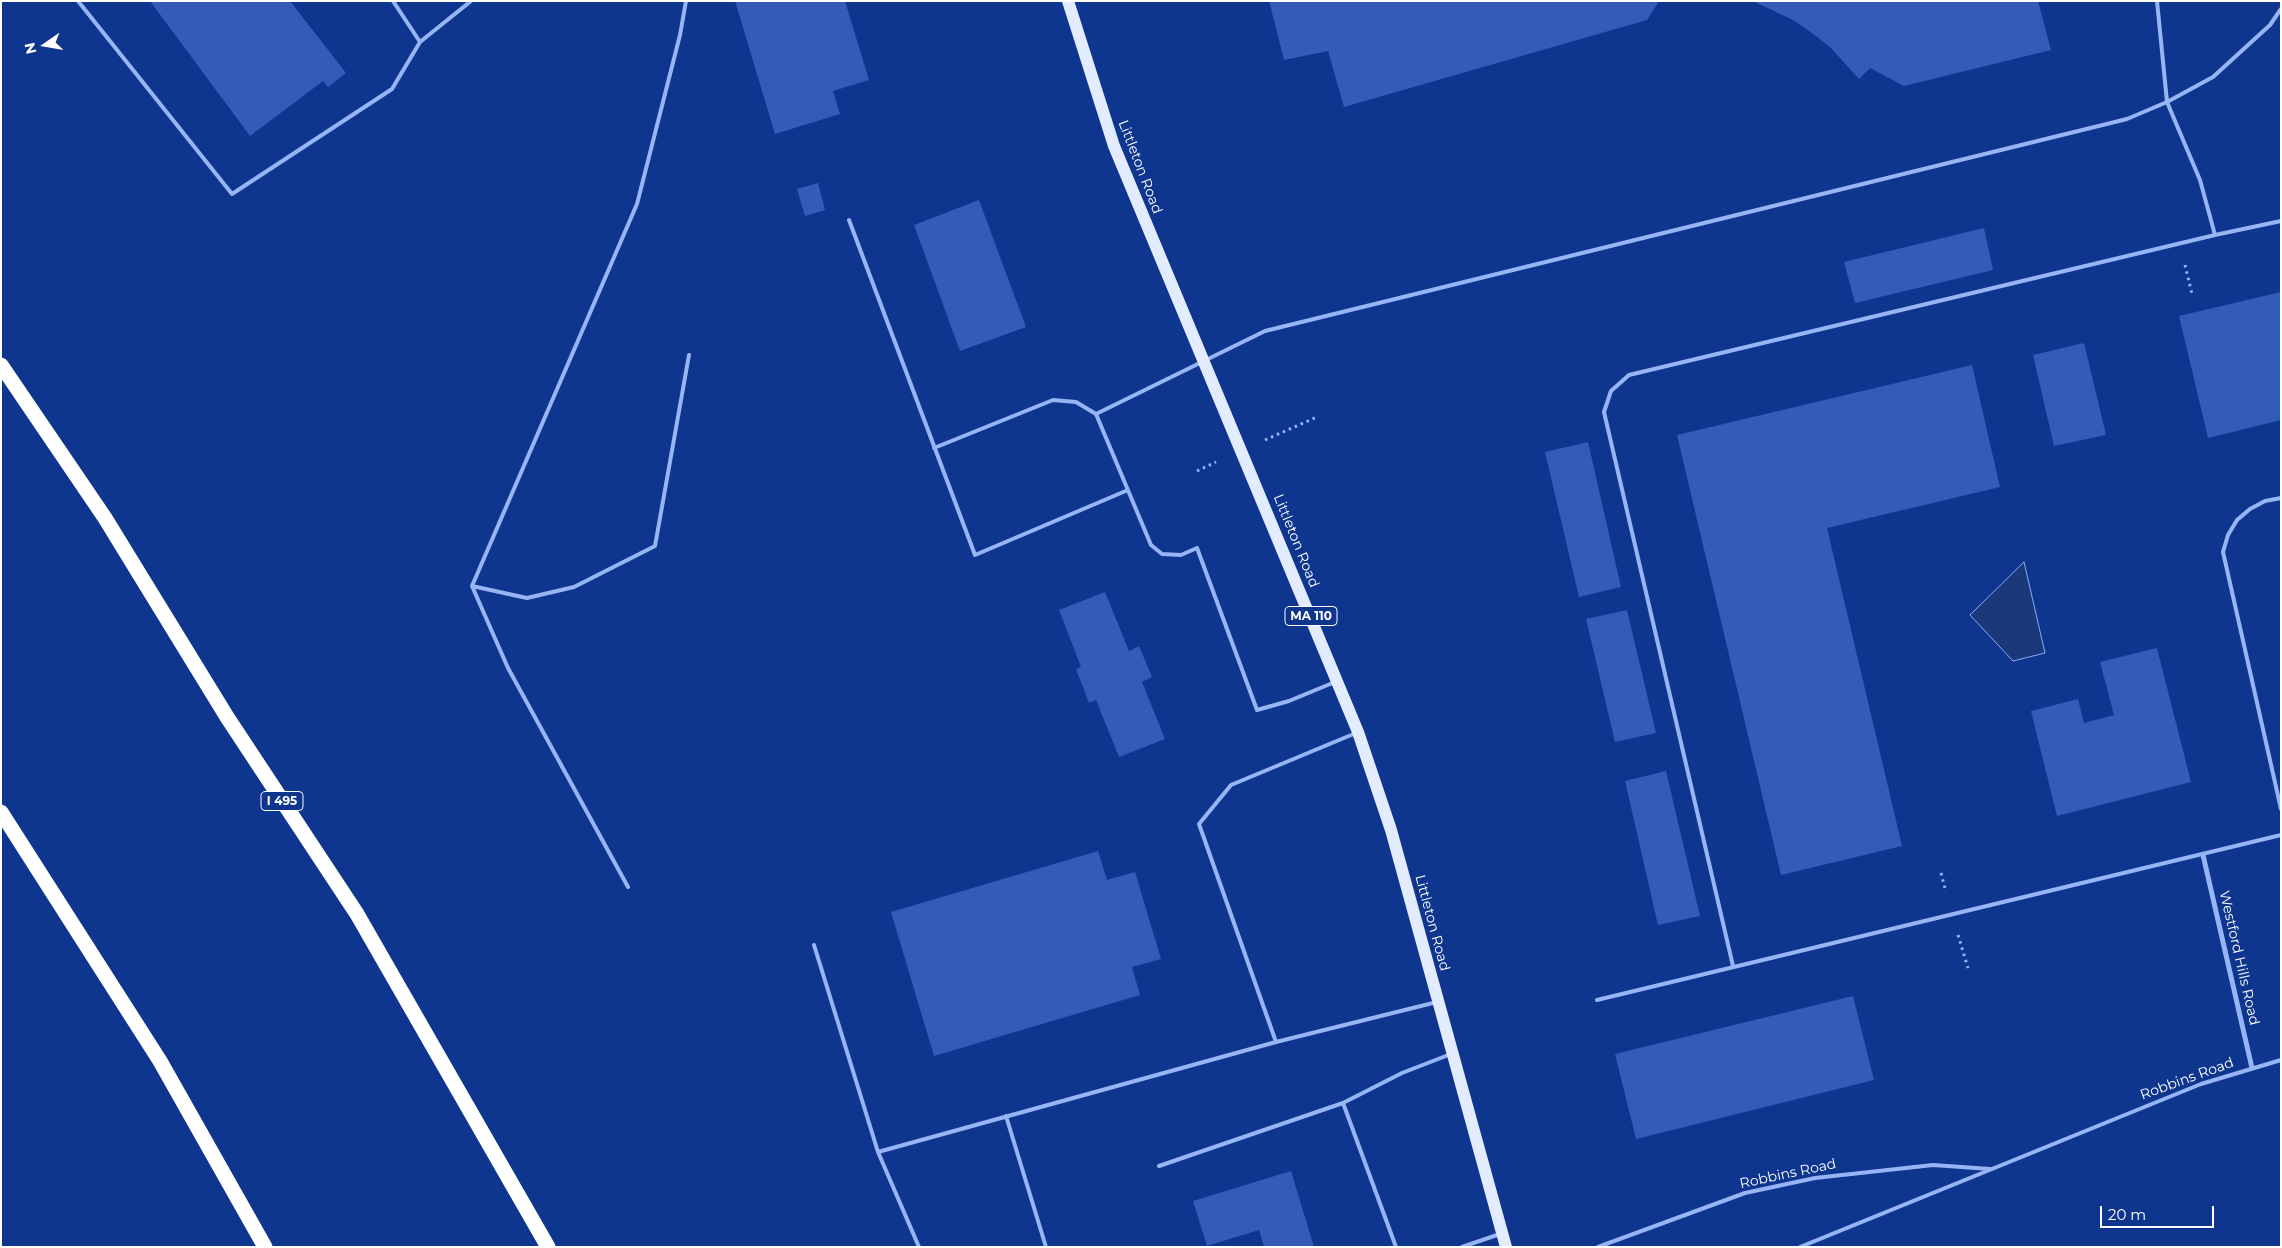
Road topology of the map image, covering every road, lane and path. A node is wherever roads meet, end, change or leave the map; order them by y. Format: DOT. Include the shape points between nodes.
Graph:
graph roads {
  1 [pos="78,1"];
  2 [pos="393,1"];
  3 [pos="471,1"];
  4 [pos="686,1"];
  5 [pos="1068,1"];
  6 [pos="2157,1"];
  7 [pos="2281,9"];
  8 [pos="420,42"];
  9 [pos="2167,102"];
  10 [pos="849,220"];
  11 [pos="2281,221"];
  12 [pos="2214,235"];
  13 [pos="2184,262"];
  14 [pos="2192,294"];
  15 [pos="688,355"];
  16 [pos="1205,361"];
  17 [pos="1,364"];
  18 [pos="1096,414"];
  19 [pos="934,448"];
  20 [pos="1128,490"];
  21 [pos="2281,498"];
  22 [pos="472,586"];
  23 [pos="1338,681"];
  24 [pos="1358,732"];
  25 [pos="2281,809"];
  26 [pos="1,812"];
  27 [pos="2281,835"];
  28 [pos="2203,854"];
  29 [pos="1940,873"];
  30 [pos="628,887"];
  31 [pos="1946,892"];
  32 [pos="1957,931"];
  33 [pos="814,945"];
  34 [pos="1733,966"];
  35 [pos="1968,968"];
  36 [pos="1597,1000"];
  37 [pos="1438,1002"];
  38 [pos="1276,1042"];
  39 [pos="1452,1054"];
  40 [pos="2281,1060"];
  41 [pos="2252,1068"];
  42 [pos="1343,1103"];
  43 [pos="1006,1116"];
  44 [pos="878,1152"];
  45 [pos="1159,1166"];
  46 [pos="1992,1169"];
  47 [pos="1502,1234"];
  48 [pos="264,1247"];
  49 [pos="548,1247"];
  50 [pos="919,1247"];
  51 [pos="1046,1247"];
  52 [pos="1396,1247"];
  53 [pos="1462,1247"];
  54 [pos="1506,1247"];
  55 [pos="1598,1247"];
  56 [pos="1800,1247"];
  1 -- 8 [label="lane" via="232,194 392,89"];
  2 -- 8 [label="lane"];
  3 -- 8 [label="lane"];
  4 -- 22 [label="lane" via="637,204"];
  5 -- 16 [label="main road, Littleton Road / MA 110" via="1114,146"];
  6 -- 9 [label="lane"];
  7 -- 9 [label="lane" via="2270,25 2212,77"];
  9 -- 12 [label="lane" via="2200,180"];
  9 -- 16 [label="lane" via="2127,119 2016,148 1265,331"];
  10 -- 19 [label="lane"];
  11 -- 12 [label="lane"];
  12 -- 34 [label="lane" via="1629,375 1611,391 1604,412"];
  13 -- 14 [label="path"];
  15 -- 22 [label="lane" via="655,546 574,587 527,598"];
  16 -- 18 [label="lane"];
  16 -- 23 [label="main road, Littleton Road / MA 110"];
  17 -- 49 [label="highway, I 495" via="105,518 227,717 357,914"];
  18 -- 19 [label="lane" via="1076,402 1053,400"];
  18 -- 20 [label="lane"];
  19 -- 20 [label="lane" via="975,555"];
  20 -- 23 [label="lane" via="1151,545 1162,554 1181,555 1197,548 1257,710"];
  21 -- 25 [label="lane" via="2265,501 2237,520 2223,552"];
  22 -- 30 [label="lane" via="508,668"];
  23 -- 24 [label="main road, Littleton Road / MA 110"];
  24 -- 37 [label="main road, Littleton Road / MA 110" via="1391,830"];
  24 -- 38 [label="lane" via="1231,785 1199,824"];
  26 -- 48 [label="highway" via="160,1061"];
  27 -- 28 [label="lane"];
  28 -- 34 [label="lane"];
  28 -- 41 [label="street, Westford Hills Road"];
  29 -- 31 [label="path"];
  32 -- 35 [label="path"];
  33 -- 44 [label="lane"];
  34 -- 36 [label="lane"];
  37 -- 38 [label="lane"];
  37 -- 39 [label="main road, Littleton Road / MA 110"];
  38 -- 43 [label="lane"];
  39 -- 42 [label="lane" via="1402,1073"];
  39 -- 47 [label="main road, Littleton Road / MA 110"];
  40 -- 41 [label="lane, Robbins Road"];
  41 -- 46 [label="lane, Robbins Road" via="2201,1084"];
  42 -- 45 [label="lane"];
  42 -- 52 [label="lane"];
  43 -- 44 [label="lane"];
  43 -- 51 [label="lane"];
  44 -- 50 [label="lane"];
  46 -- 55 [label="lane, Robbins Road" via="1933,1165 1815,1178 1746,1193"];
  46 -- 56 [label="lane, Robbins Road"];
  47 -- 53 [label="lane"];
  47 -- 54 [label="main road, Littleton Road / MA 110"];
}
